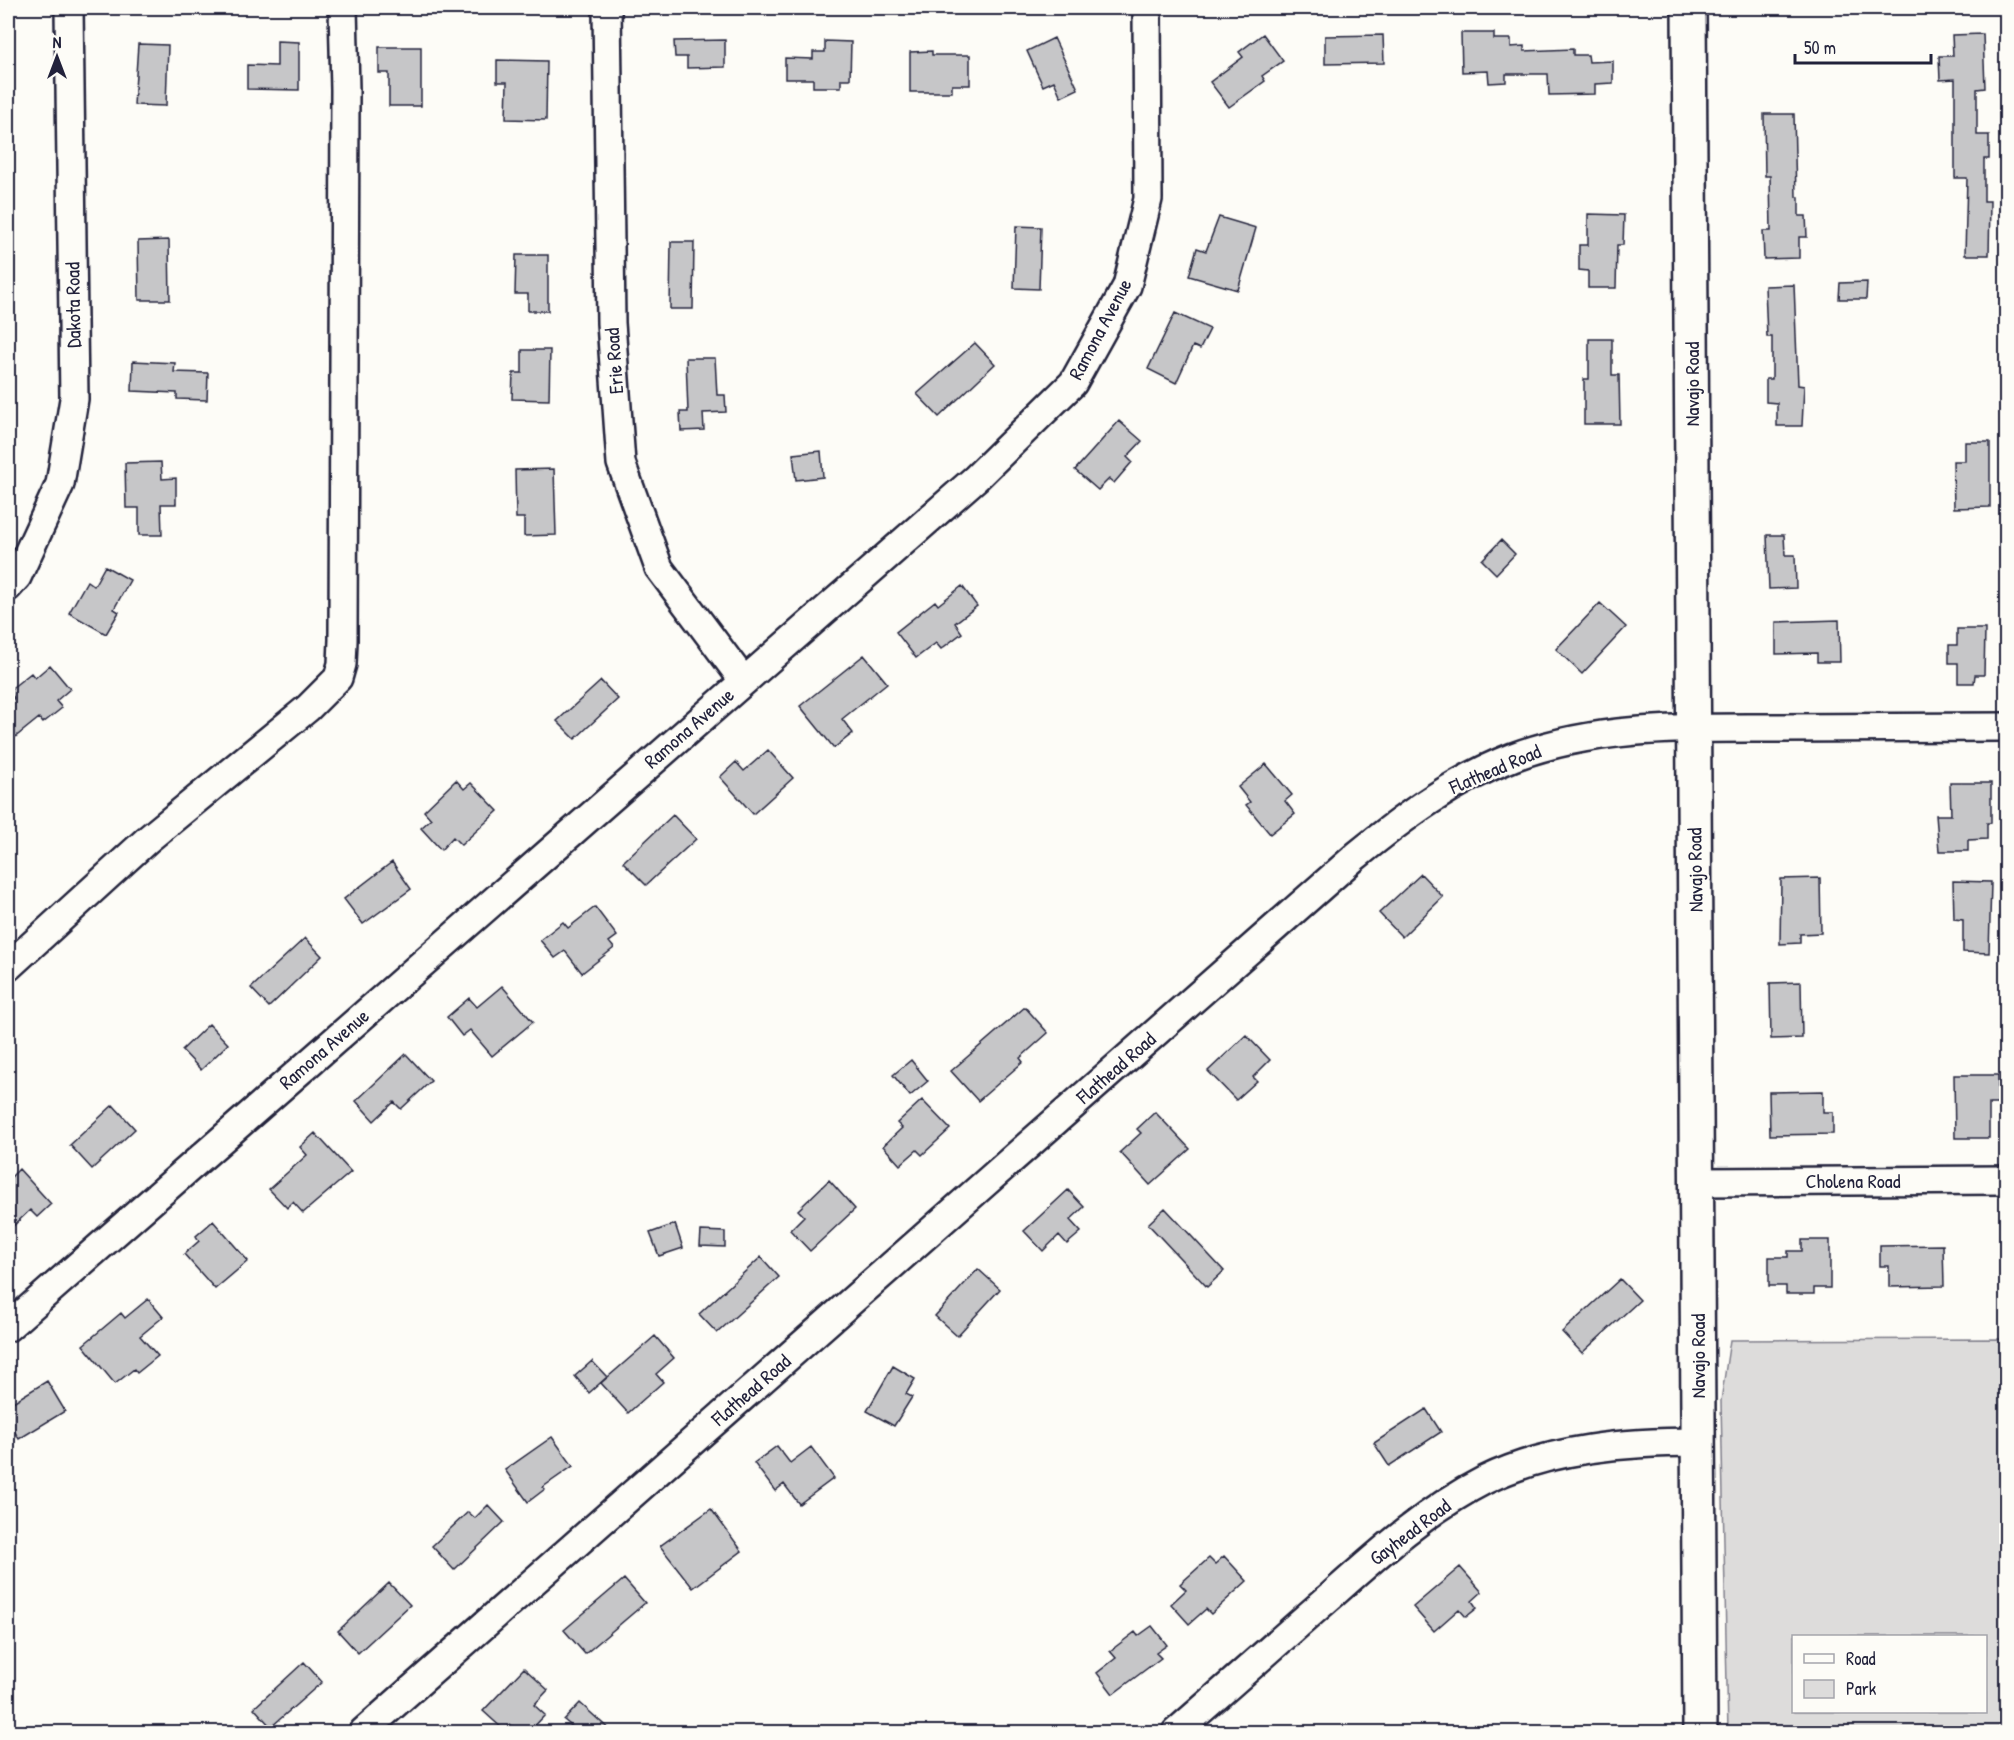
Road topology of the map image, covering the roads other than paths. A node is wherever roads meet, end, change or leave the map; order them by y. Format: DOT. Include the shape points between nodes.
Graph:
graph roads {
  1 [pos="69,8"];
  2 [pos="343,8"];
  3 [pos="607,8"];
  4 [pos="1147,8"];
  5 [pos="1689,8"];
  6 [pos="8,587"];
  7 [pos="743,680"];
  8 [pos="2007,727"];
  9 [pos="1694,728"];
  10 [pos="8,967"];
  11 [pos="2007,1180"];
  12 [pos="1699,1182"];
  13 [pos="8,1327"];
  14 [pos="1698,1442"];
  15 [pos="363,1732"];
  16 [pos="1176,1732"];
  17 [pos="1700,1732"];
  1 -- 6 [label="street, Dakota Road" via="75,399 60,484 17,577"];
  2 -- 10 [label="street" via="343,640 338,678 308,708 147,840"];
  3 -- 7 [label="street, Erie Road" via="611,323 621,463 659,568"];
  4 -- 7 [label="street, Ramona Avenue" via="1148,199 1127,286 1073,383 976,478"];
  5 -- 9 [label="main road, Navajo Road"];
  7 -- 13 [label="street, Ramona Avenue"];
  8 -- 9 [label="street, Flathead Road"];
  9 -- 12 [label="main road, Navajo Road"];
  9 -- 15 [label="street, Flathead Road" via="1588,736 1515,757 1445,789 1400,820"];
  11 -- 12 [label="street, Cholena Road"];
  12 -- 14 [label="main road, Navajo Road"];
  14 -- 16 [label="street, Gayhead Road" via="1641,1442 1593,1448 1537,1461 1486,1480 1431,1512 1378,1554"];
  14 -- 17 [label="main road, Navajo Road"];
}
